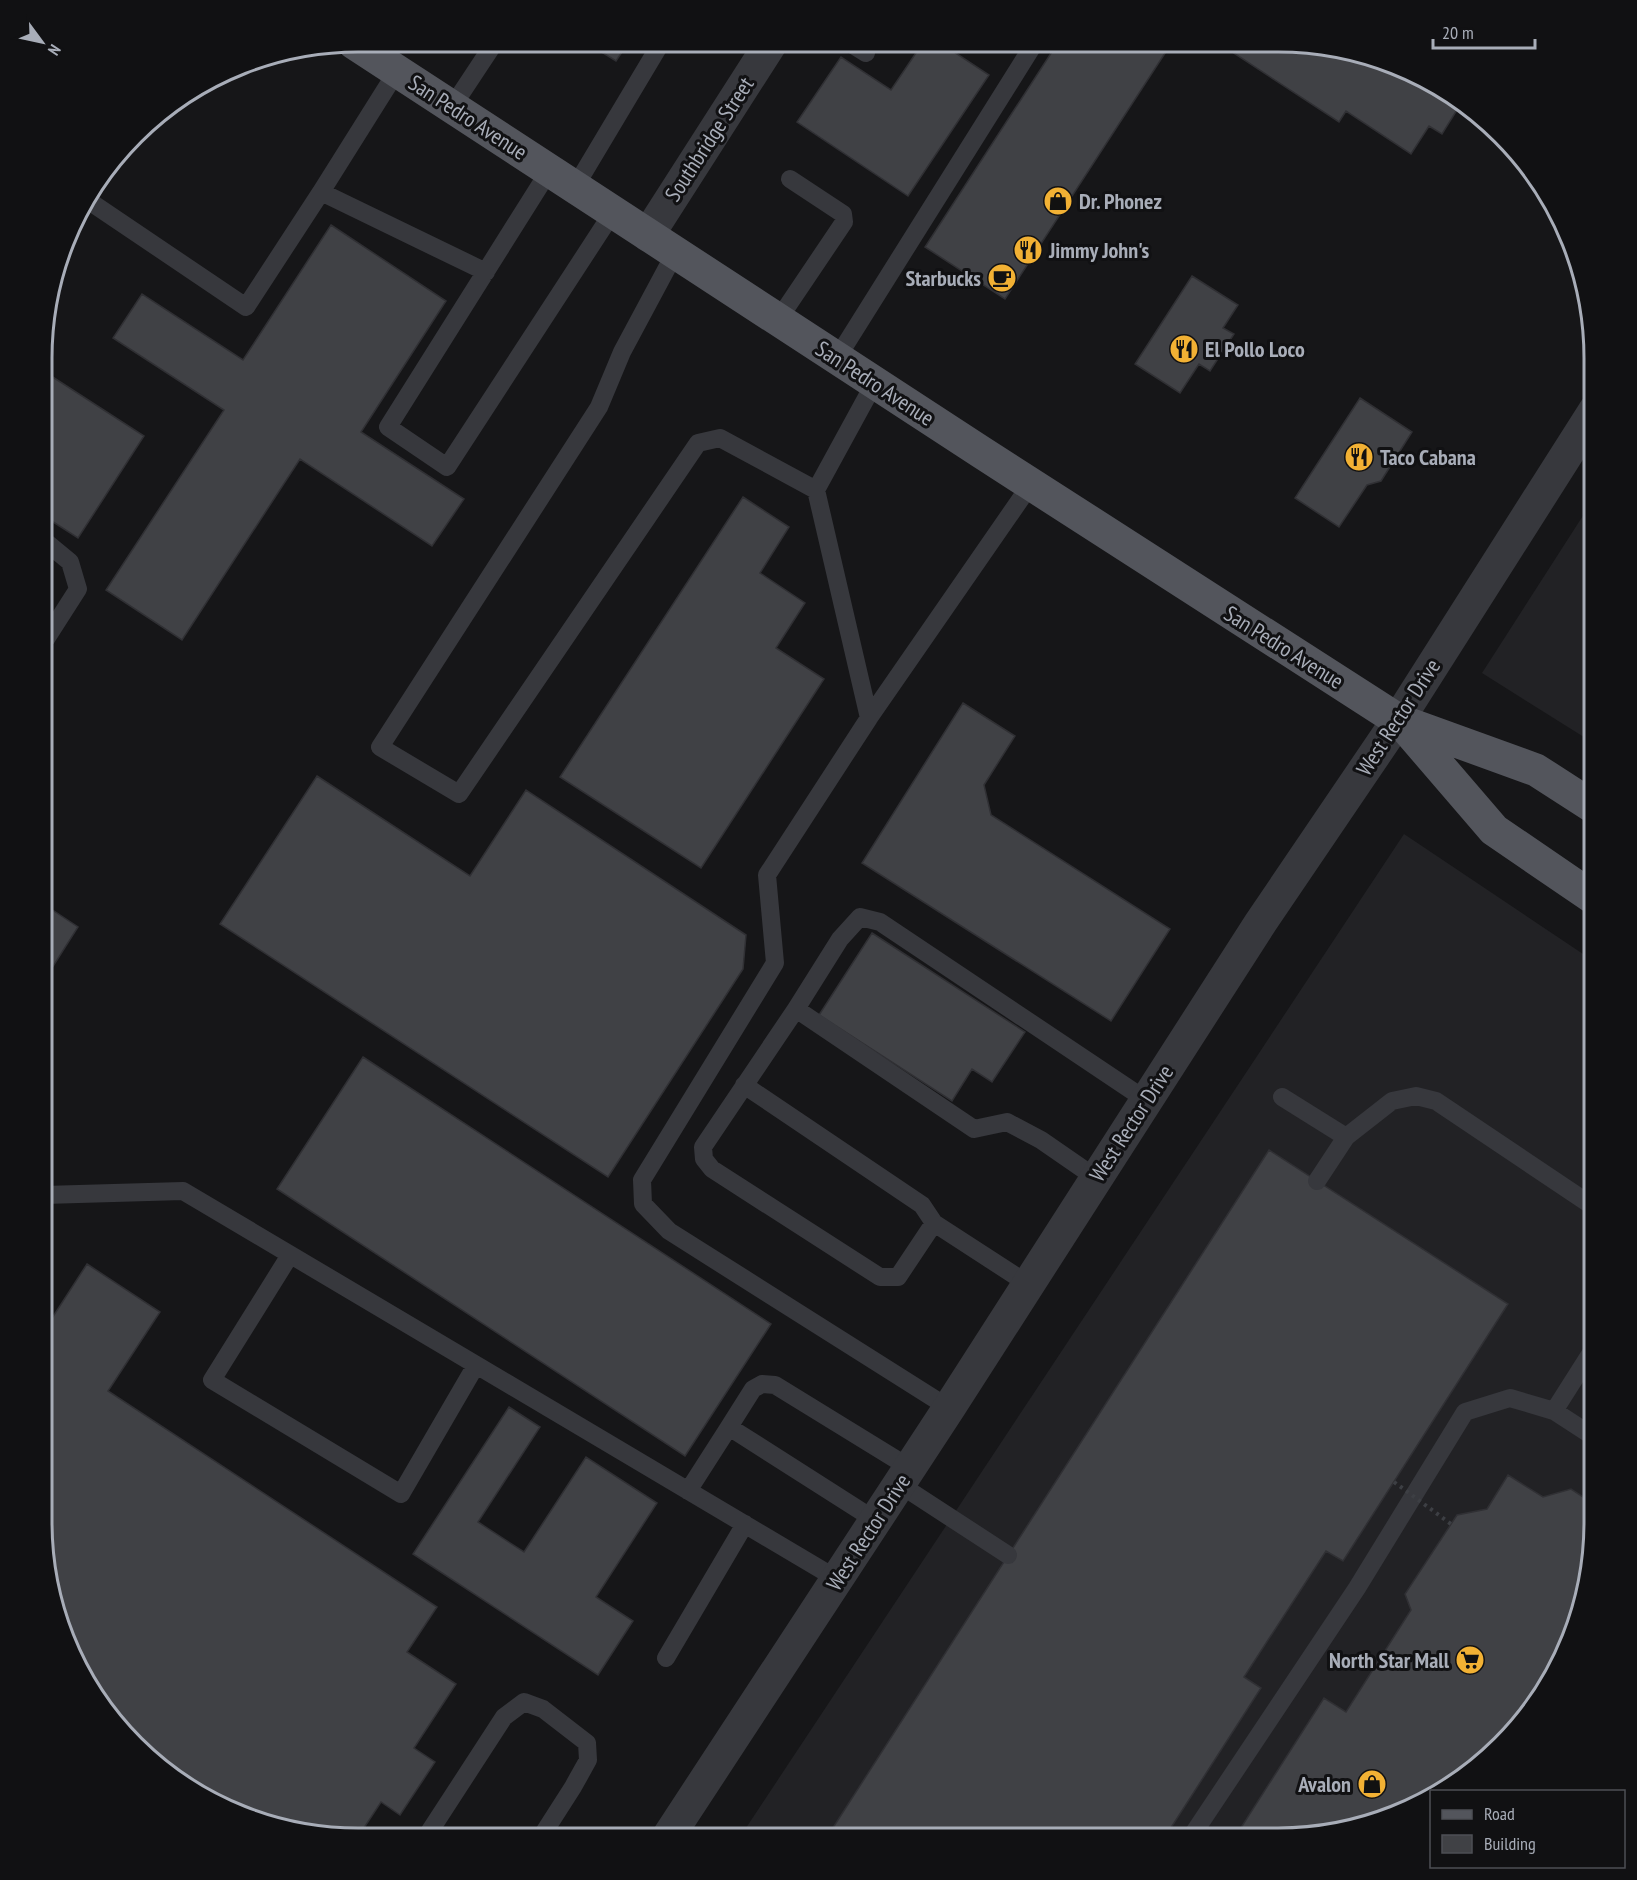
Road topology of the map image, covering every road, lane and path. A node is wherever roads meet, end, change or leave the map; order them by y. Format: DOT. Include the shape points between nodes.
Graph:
graph roads {
  1 [pos="368,52"];
  2 [pos="488,52"];
  3 [pos="654,52"];
  4 [pos="765,52"];
  5 [pos="1029,52"];
  6 [pos="397,71"];
  7 [pos="452,107"];
  8 [pos="562,179"];
  9 [pos="790,179"];
  10 [pos="321,192"];
  11 [pos="95,205"];
  12 [pos="613,212"];
  13 [pos="648,235"];
  14 [pos="675,253"];
  15 [pos="486,272"];
  16 [pos="778,320"];
  17 [pos="837,358"];
  18 [pos="874,382"];
  19 [pos="1584,427"];
  20 [pos="1031,484"];
  21 [pos="816,490"];
  22 [pos="52,547"];
  23 [pos="52,630"];
  24 [pos="869,718"];
  25 [pos="1398,720"];
  26 [pos="1584,801"];
  27 [pos="1584,891"];
  28 [pos="796,1009"];
  29 [pos="744,1086"];
  30 [pos="1282,1097"];
  31 [pos="1146,1100"];
  32 [pos="1346,1137"];
  33 [pos="1096,1178"];
  34 [pos="1317,1181"];
  35 [pos="52,1194"];
  36 [pos="1584,1200"];
  37 [pos="933,1223"];
  38 [pos="290,1255"];
  39 [pos="1028,1284"];
  40 [pos="1584,1364"];
  41 [pos="476,1365"];
  42 [pos="949,1408"];
  43 [pos="1554,1411"];
  44 [pos="729,1427"];
  45 [pos="1584,1430"];
  46 [pos="904,1476"];
  47 [pos="1394,1482"];
  48 [pos="688,1491"];
  49 [pos="875,1520"];
  50 [pos="745,1524"];
  51 [pos="1451,1524"];
  52 [pos="1008,1555"];
  53 [pos="837,1579"];
  54 [pos="666,1658"];
  55 [pos="432,1828"];
  56 [pos="547,1828"];
  57 [pos="674,1828"];
  58 [pos="1197,1828"];
  1 -- 6 [label="main road, San Pedro Avenue"];
  2 -- 7 [label="lane"];
  3 -- 8 [label="lane"];
  4 -- 13 [label="street, Southbridge Street"];
  5 -- 17 [label="lane"];
  6 -- 7 [label="main road, San Pedro Avenue"];
  6 -- 10 [label="lane"];
  7 -- 8 [label="main road, San Pedro Avenue"];
  8 -- 12 [label="main road, San Pedro Avenue"];
  8 -- 15 [label="lane"];
  9 -- 16 [label="lane" via="843,214 844,222"];
  10 -- 11 [label="lane" via="246,307"];
  10 -- 15 [label="lane"];
  12 -- 13 [label="main road, San Pedro Avenue"];
  12 -- 15 [label="lane" via="447,467 388,427"];
  13 -- 14 [label="main road, San Pedro Avenue"];
  14 -- 16 [label="main road, San Pedro Avenue"];
  14 -- 21 [label="lane" via="622,352 599,406 380,747 459,794 698,443 720,438"];
  16 -- 17 [label="main road, San Pedro Avenue"];
  17 -- 18 [label="main road, San Pedro Avenue"];
  18 -- 20 [label="main road, San Pedro Avenue"];
  18 -- 21 [label="lane"];
  19 -- 25 [label="street, West Rector Drive"];
  20 -- 24 [label="lane"];
  20 -- 25 [label="main road, San Pedro Avenue"];
  21 -- 24 [label="lane"];
  22 -- 23 [label="lane" via="70,562 78,589"];
  24 -- 42 [label="lane" via="767,875 775,963 642,1180 643,1204 669,1231"];
  25 -- 26 [label="main road, San Pedro Avenue" via="1536,770"];
  25 -- 27 [label="main road, San Pedro Avenue" via="1494,830"];
  25 -- 31 [label="street, West Rector Drive"];
  28 -- 29 [label="lane"];
  28 -- 31 [label="lane" via="840,939 860,917 880,922"];
  28 -- 33 [label="lane" via="974,1129 1007,1122"];
  29 -- 37 [label="lane" via="922,1204"];
  29 -- 37 [label="lane" via="704,1147 704,1159 712,1169 880,1277 898,1277"];
  30 -- 32 [label="lane"];
  31 -- 33 [label="street, West Rector Drive"];
  32 -- 34 [label="lane"];
  32 -- 36 [label="lane" via="1392,1101 1416,1096 1436,1101"];
  33 -- 39 [label="street, West Rector Drive"];
  35 -- 38 [label="lane" via="183,1191"];
  37 -- 39 [label="lane"];
  38 -- 41 [label="lane"];
  38 -- 41 [label="lane" via="212,1380 401,1494"];
  39 -- 42 [label="street, West Rector Drive"];
  40 -- 43 [label="lane"];
  41 -- 48 [label="lane"];
  42 -- 46 [label="street, West Rector Drive"];
  43 -- 45 [label="lane"];
  43 -- 58 [label="lane" via="1510,1398 1465,1412 1357,1588"];
  44 -- 46 [label="lane" via="753,1389 762,1384 775,1385"];
  44 -- 48 [label="lane"];
  44 -- 49 [label="lane"];
  46 -- 49 [label="street, West Rector Drive"];
  46 -- 52 [label="lane"];
  47 -- 51 [label="path, bridge"];
  48 -- 50 [label="lane"];
  49 -- 53 [label="street, West Rector Drive"];
  50 -- 53 [label="lane"];
  50 -- 54 [label="lane"];
  53 -- 57 [label="street, West Rector Drive"];
  55 -- 56 [label="lane" via="504,1717 524,1702 543,1709 587,1743 588,1760"];
}
